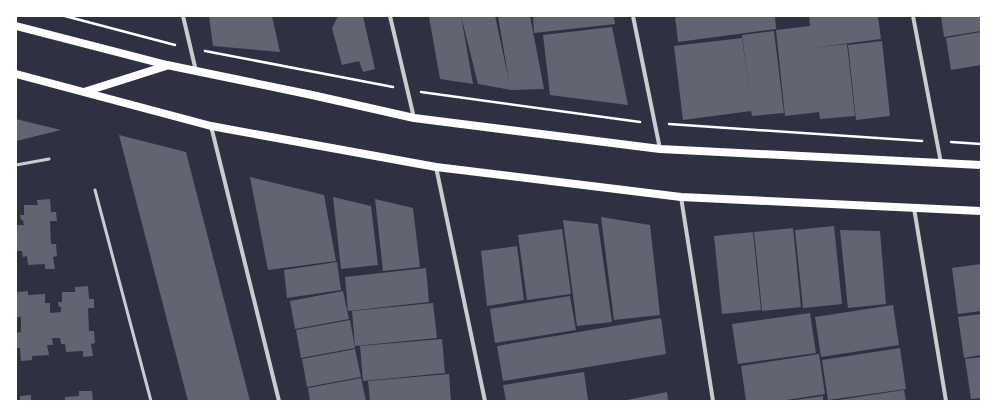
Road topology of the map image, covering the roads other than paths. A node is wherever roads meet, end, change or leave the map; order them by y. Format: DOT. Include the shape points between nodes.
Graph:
graph roads {
  1 [pos="183,16"];
  2 [pos="390,16"];
  3 [pos="633,16"];
  4 [pos="913,16"];
  5 [pos="16,26"];
  6 [pos="167,65"];
  7 [pos="196,71"];
  8 [pos="16,74"];
  9 [pos="84,92"];
  10 [pos="414,118"];
  11 [pos="211,126"];
  12 [pos="660,149"];
  13 [pos="50,159"];
  14 [pos="941,164"];
  15 [pos="16,165"];
  16 [pos="981,165"];
  17 [pos="436,167"];
  18 [pos="95,190"];
  19 [pos="681,197"];
  20 [pos="914,208"];
  21 [pos="981,211"];
  22 [pos="151,401"];
  23 [pos="279,401"];
  24 [pos="485,401"];
  25 [pos="713,401"];
  26 [pos="946,401"];
  1 -- 7 [label="street"];
  2 -- 10 [label="street"];
  3 -- 12 [label="street"];
  4 -- 14 [label="street"];
  5 -- 6 [label="main road"];
  6 -- 7 [label="main road"];
  6 -- 9 [label="main road"];
  7 -- 10 [label="main road"];
  8 -- 9 [label="main road"];
  9 -- 11 [label="main road"];
  10 -- 12 [label="main road"];
  11 -- 17 [label="main road"];
  11 -- 23 [label="street"];
  12 -- 14 [label="main road"];
  13 -- 15 [label="lane"];
  14 -- 16 [label="main road"];
  17 -- 19 [label="main road"];
  17 -- 24 [label="street"];
  18 -- 22 [label="lane"];
  19 -- 20 [label="main road"];
  19 -- 25 [label="street"];
  20 -- 21 [label="main road"];
  20 -- 26 [label="street"];
}
